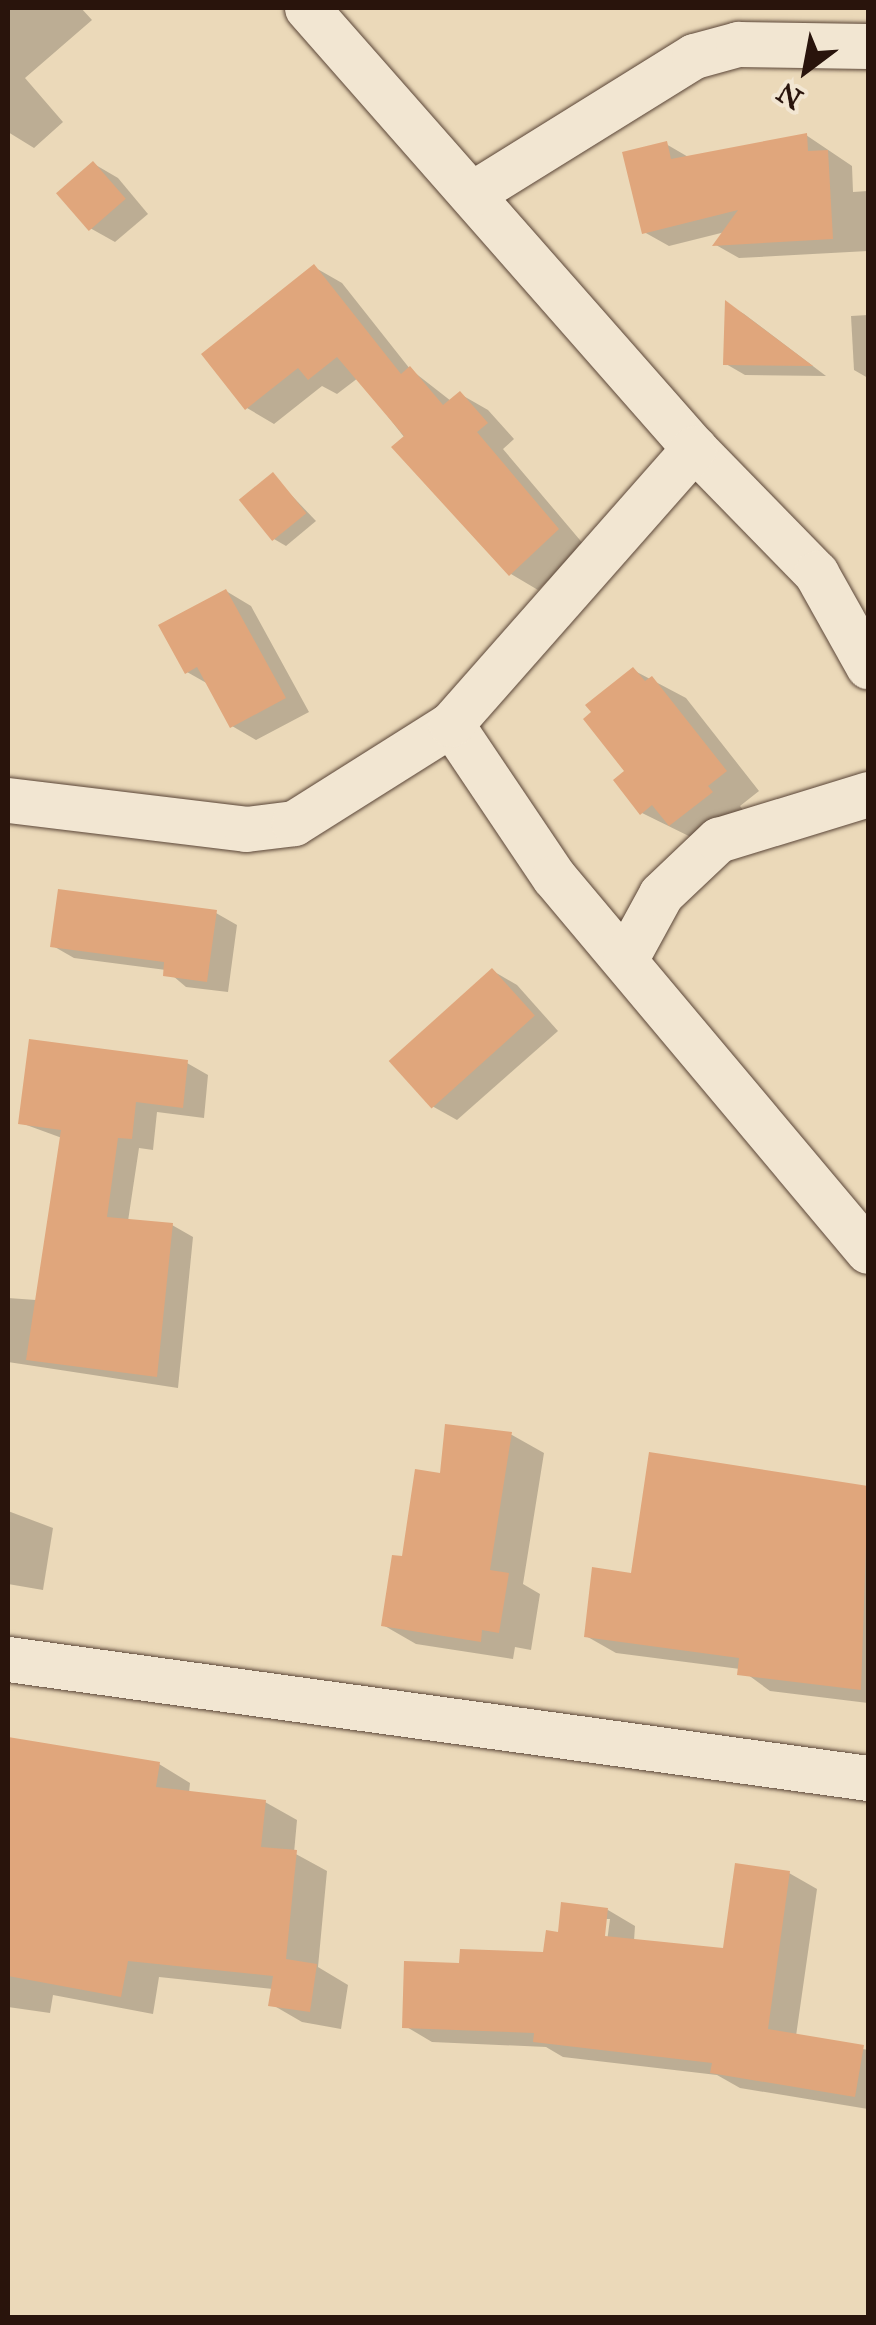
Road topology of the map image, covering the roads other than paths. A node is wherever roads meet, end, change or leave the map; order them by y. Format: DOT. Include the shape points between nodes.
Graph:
graph roads {
  1 [pos="307,8"];
  2 [pos="868,46"];
  3 [pos="473,194"];
  4 [pos="694,448"];
  5 [pos="868,666"];
  6 [pos="451,724"];
  7 [pos="868,794"];
  8 [pos="8,800"];
  9 [pos="624,960"];
  10 [pos="868,1250"];
  11 [pos="8,1659"];
  12 [pos="868,1778"];
  1 -- 3 [label="street"];
  2 -- 3 [label="street" via="738,44 694,56"];
  3 -- 4 [label="street"];
  4 -- 5 [label="street" via="816,573"];
  4 -- 6 [label="street"];
  6 -- 8 [label="street" via="294,823 246,828"];
  6 -- 9 [label="street" via="554,877"];
  7 -- 9 [label="street" via="718,840 661,894"];
  9 -- 10 [label="street"];
  11 -- 12 [label="street"];
}
